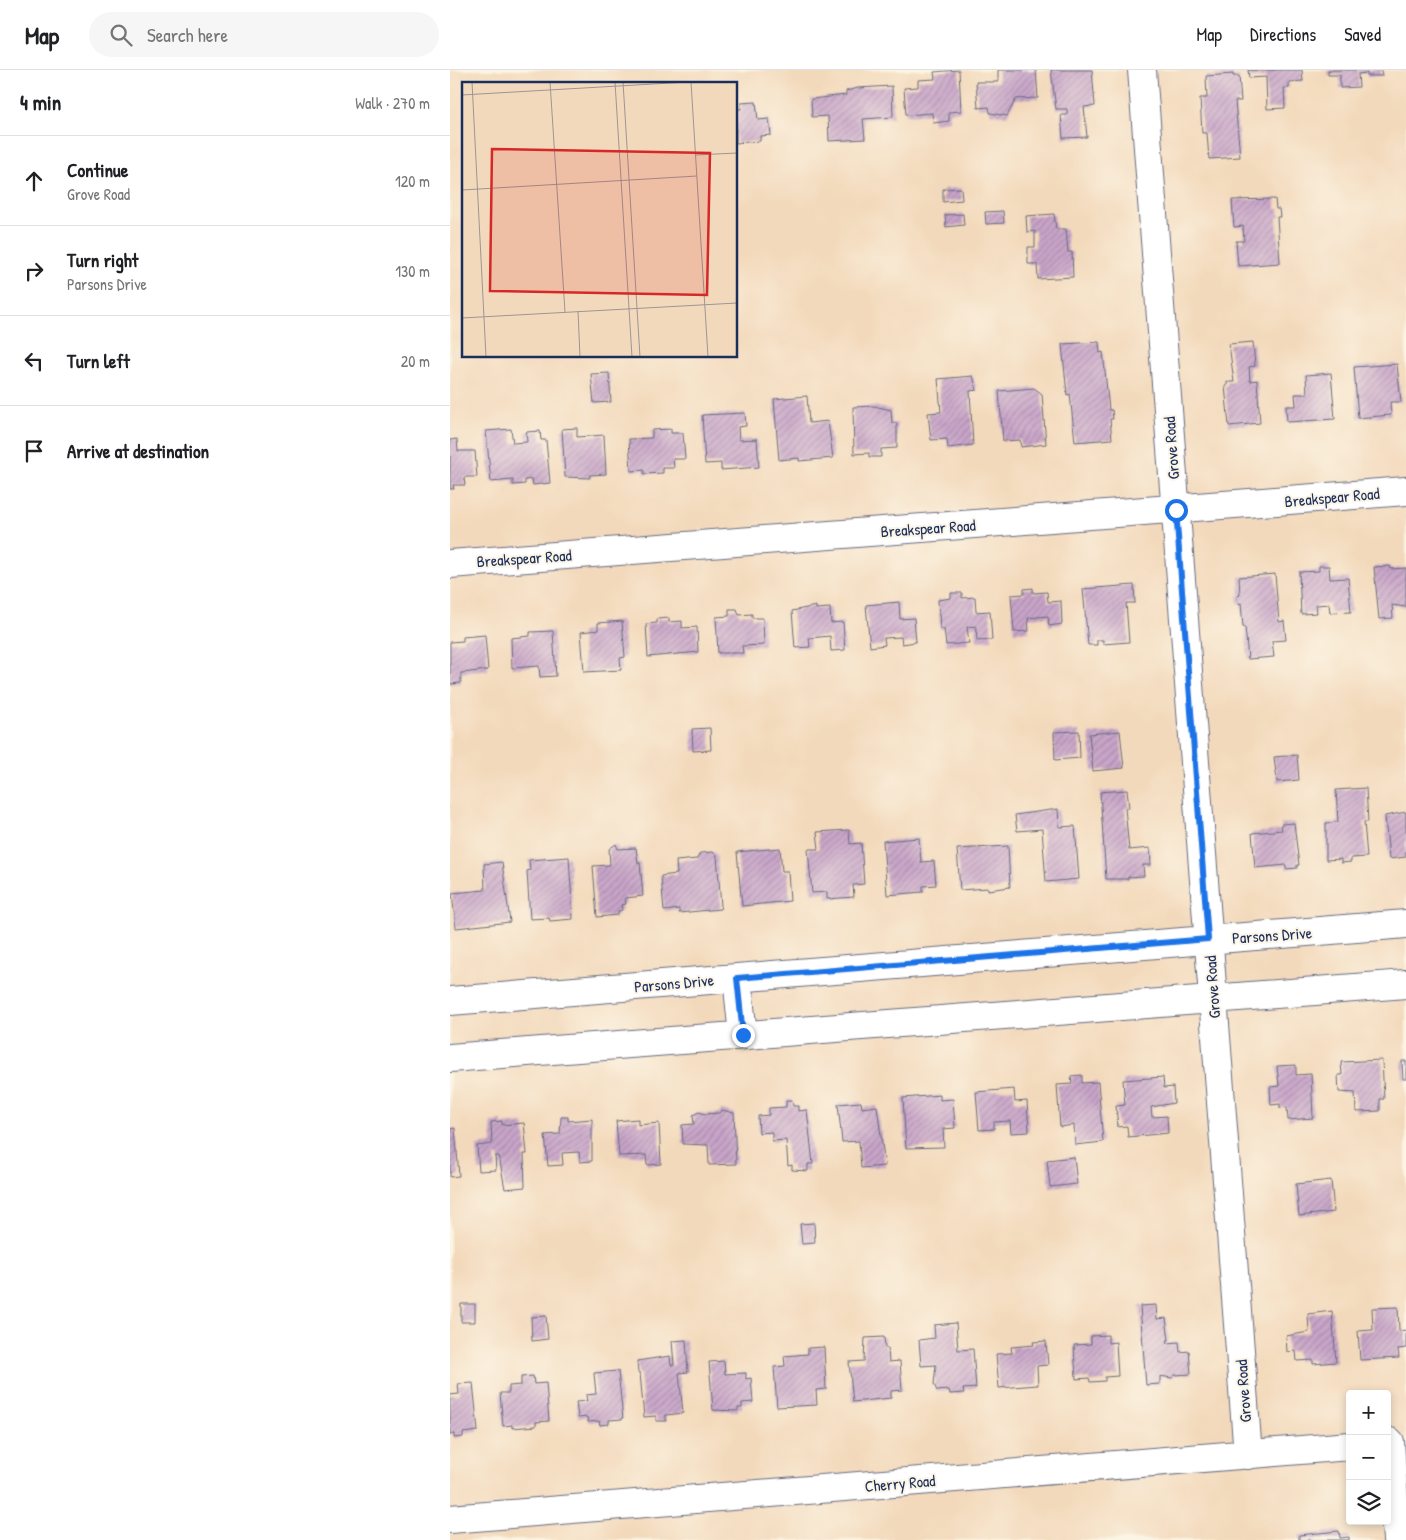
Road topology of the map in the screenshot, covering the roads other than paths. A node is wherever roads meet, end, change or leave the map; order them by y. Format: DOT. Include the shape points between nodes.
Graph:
graph roads {
  1 [pos="1142,70"];
  2 [pos="1406,491"];
  3 [pos="1176,510"];
  4 [pos="450,564"];
  5 [pos="1406,924"];
  6 [pos="1208,939"];
  7 [pos="737,978"];
  8 [pos="1406,984"];
  9 [pos="1213,999"];
  10 [pos="450,1001"];
  11 [pos="743,1035"];
  12 [pos="450,1058"];
  13 [pos="1395,1441"];
  14 [pos="1346,1446"];
  15 [pos="1248,1455"];
  16 [pos="450,1518"];
  17 [pos="1397,1540"];
  1 -- 3 [label="street, Grove Road"];
  2 -- 3 [label="street, Breakspear Road"];
  3 -- 4 [label="street, Breakspear Road"];
  3 -- 6 [label="street, Grove Road"];
  5 -- 6 [label="street, Parsons Drive"];
  6 -- 7 [label="street, Parsons Drive"];
  6 -- 9 [label="street, Grove Road"];
  7 -- 10 [label="street, Parsons Drive"];
  7 -- 11 [label="street"];
  8 -- 9 [label="street"];
  9 -- 11 [label="street"];
  9 -- 15 [label="street, Grove Road"];
  11 -- 12 [label="street"];
  13 -- 17 [label="street"];
  14 -- 15 [label="street, Cherry Road"];
  15 -- 16 [label="street, Cherry Road"];
}
